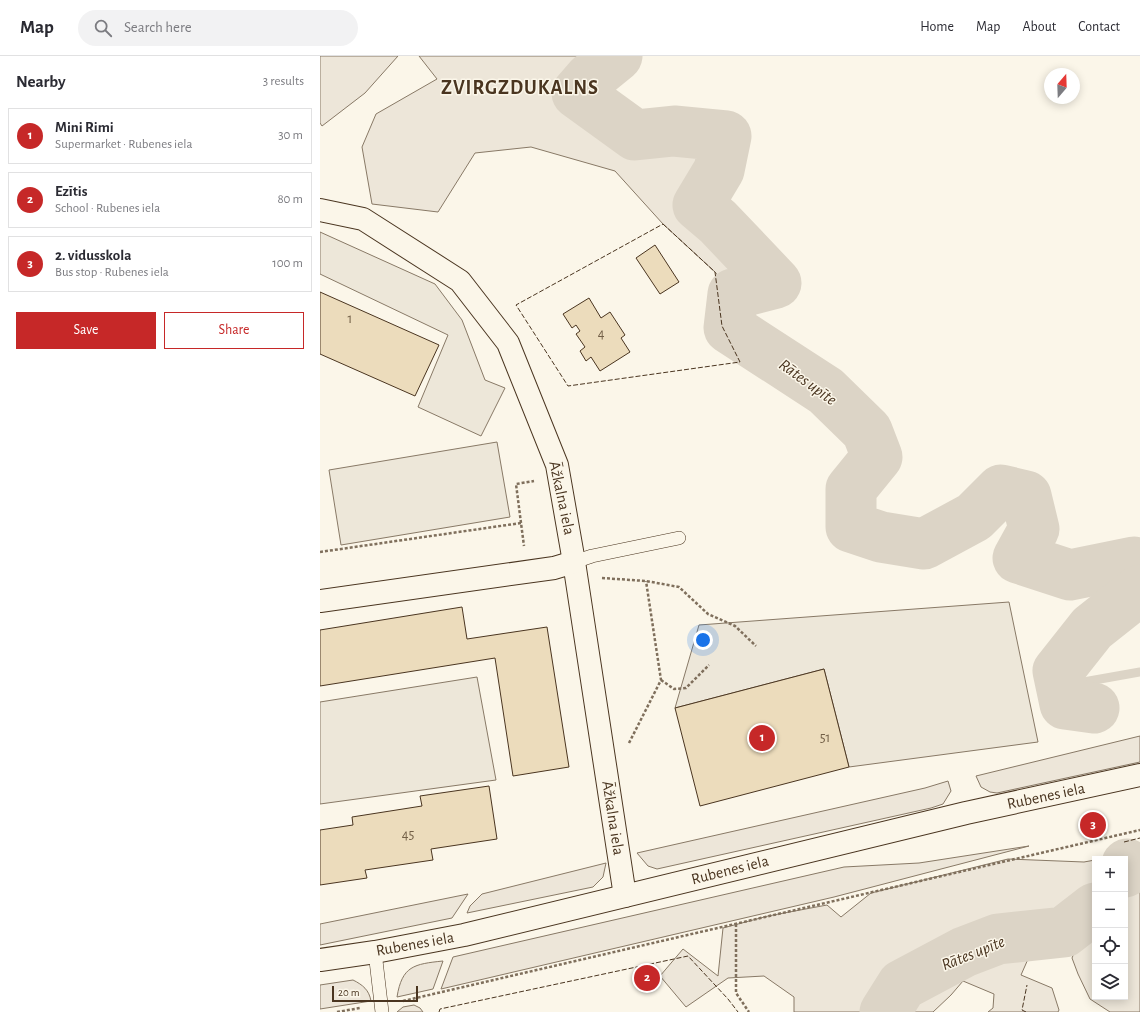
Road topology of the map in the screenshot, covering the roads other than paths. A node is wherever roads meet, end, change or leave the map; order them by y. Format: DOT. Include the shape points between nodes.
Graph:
graph roads {
  1 [pos="320,210"];
  2 [pos="679,538"];
  3 [pos="574,562"];
  4 [pos="320,601"];
  5 [pos="1140,775"];
  6 [pos="625,896"];
  7 [pos="375,952"];
  8 [pos="320,960"];
  9 [pos="382,1012"];
  1 -- 3 [label="street, Āžkalna iela" via="363,219 460,280 508,343 557,465"];
  2 -- 3 [label="lane"];
  3 -- 4 [label="street" via="554,568"];
  3 -- 6 [label="street, Āžkalna iela"];
  5 -- 6 [label="street, Rubenes iela" via="966,813"];
  6 -- 7 [label="street, Rubenes iela" via="464,935"];
  7 -- 8 [label="street, Rubenes iela"];
  7 -- 9 [label="lane"];
}
